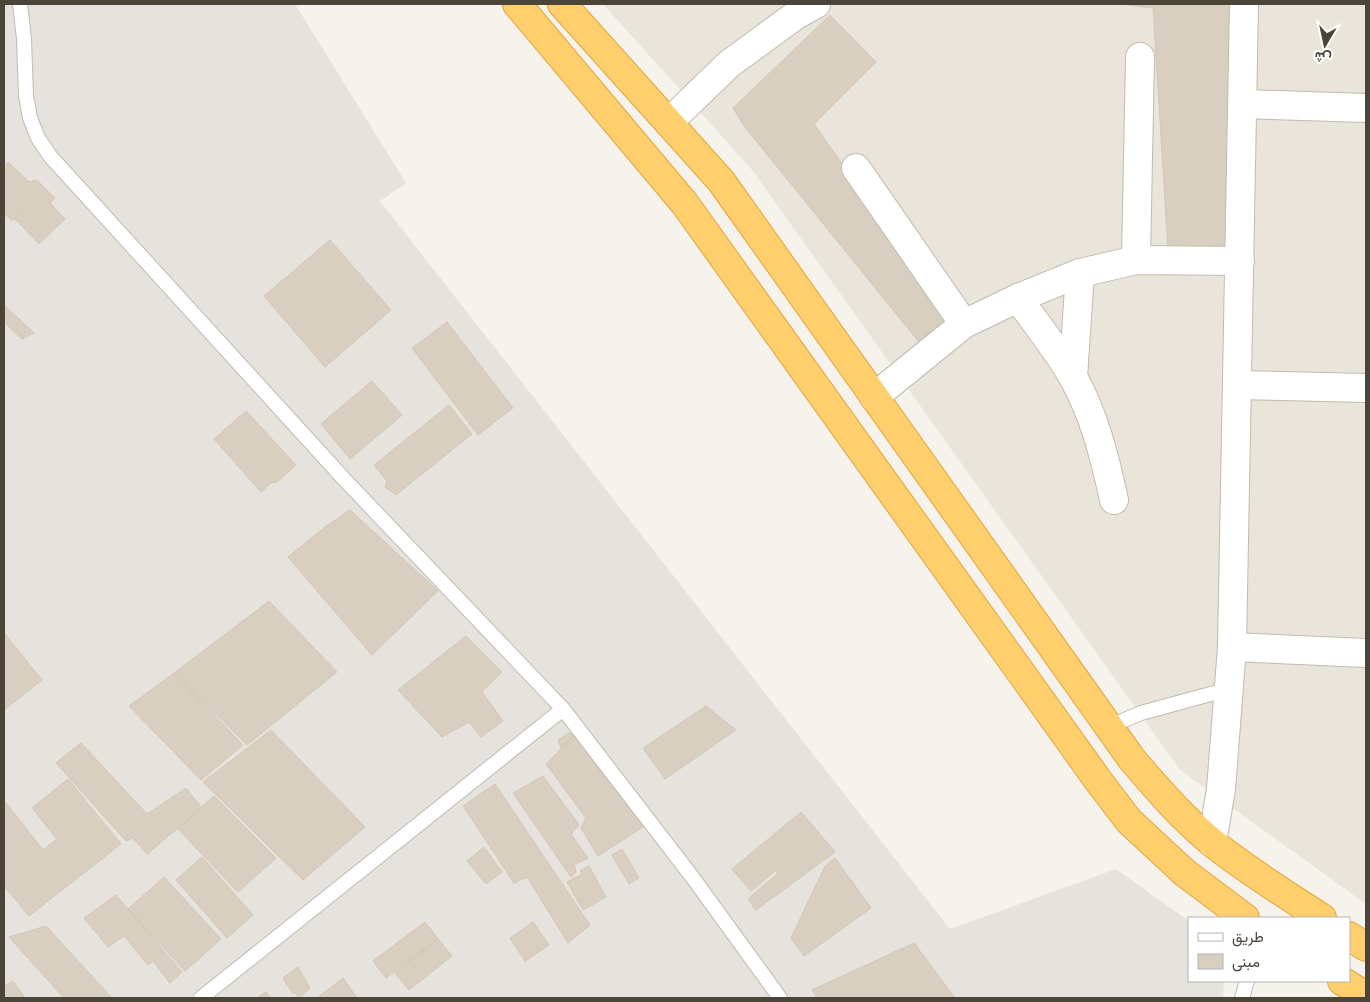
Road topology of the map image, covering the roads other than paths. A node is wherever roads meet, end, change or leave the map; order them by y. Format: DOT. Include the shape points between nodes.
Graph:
graph roads {
  1 [pos="20,4"];
  2 [pos="517,4"];
  3 [pos="562,4"];
  4 [pos="816,4"];
  5 [pos="1244,4"];
  6 [pos="1140,57"];
  7 [pos="1243,104"];
  8 [pos="1366,108"];
  9 [pos="669,122"];
  10 [pos="856,168"];
  11 [pos="1136,260"];
  12 [pos="1240,261"];
  13 [pos="1080,273"];
  14 [pos="1018,298"];
  15 [pos="964,324"];
  16 [pos="1073,377"];
  17 [pos="1238,385"];
  18 [pos="1366,388"];
  19 [pos="874,397"];
  20 [pos="1114,500"];
  21 [pos="1232,647"];
  22 [pos="1366,653"];
  23 [pos="1229,689"];
  24 [pos="563,709"];
  25 [pos="1108,727"];
  26 [pos="1212,842"];
  27 [pos="1244,917"];
  28 [pos="1320,917"];
  29 [pos="1247,982"];
  30 [pos="1344,982"];
  31 [pos="1366,996"];
  32 [pos="200,998"];
  33 [pos="780,998"];
  34 [pos="1242,998"];
  1 -- 24 [label="lane" via="30,118 50,156 344,479"];
  2 -- 27 [label="highway" via="684,204 1123,813 1185,873"];
  3 -- 9 [label="highway"];
  4 -- 9 [label="street" via="729,64"];
  5 -- 7 [label="street"];
  6 -- 11 [label="street"];
  7 -- 8 [label="street"];
  7 -- 12 [label="street"];
  9 -- 19 [label="highway" via="721,181"];
  10 -- 15 [label="street"];
  11 -- 12 [label="street"];
  11 -- 13 [label="street"];
  12 -- 17 [label="street"];
  13 -- 14 [label="street"];
  13 -- 16 [label="street"];
  14 -- 15 [label="street"];
  14 -- 16 [label="street"];
  15 -- 19 [label="street"];
  16 -- 20 [label="street" via="1098,437"];
  17 -- 18 [label="street"];
  17 -- 21 [label="street"];
  19 -- 25 [label="highway"];
  21 -- 22 [label="street"];
  21 -- 23 [label="street"];
  23 -- 25 [label="lane" via="1141,713"];
  23 -- 26 [label="street" via="1221,789"];
  24 -- 32 [label="lane"];
  24 -- 33 [label="lane"];
  25 -- 26 [label="highway" via="1161,793"];
  26 -- 28 [label="highway"];
  29 -- 34 [label="lane"];
  30 -- 31 [label="highway"];
}
